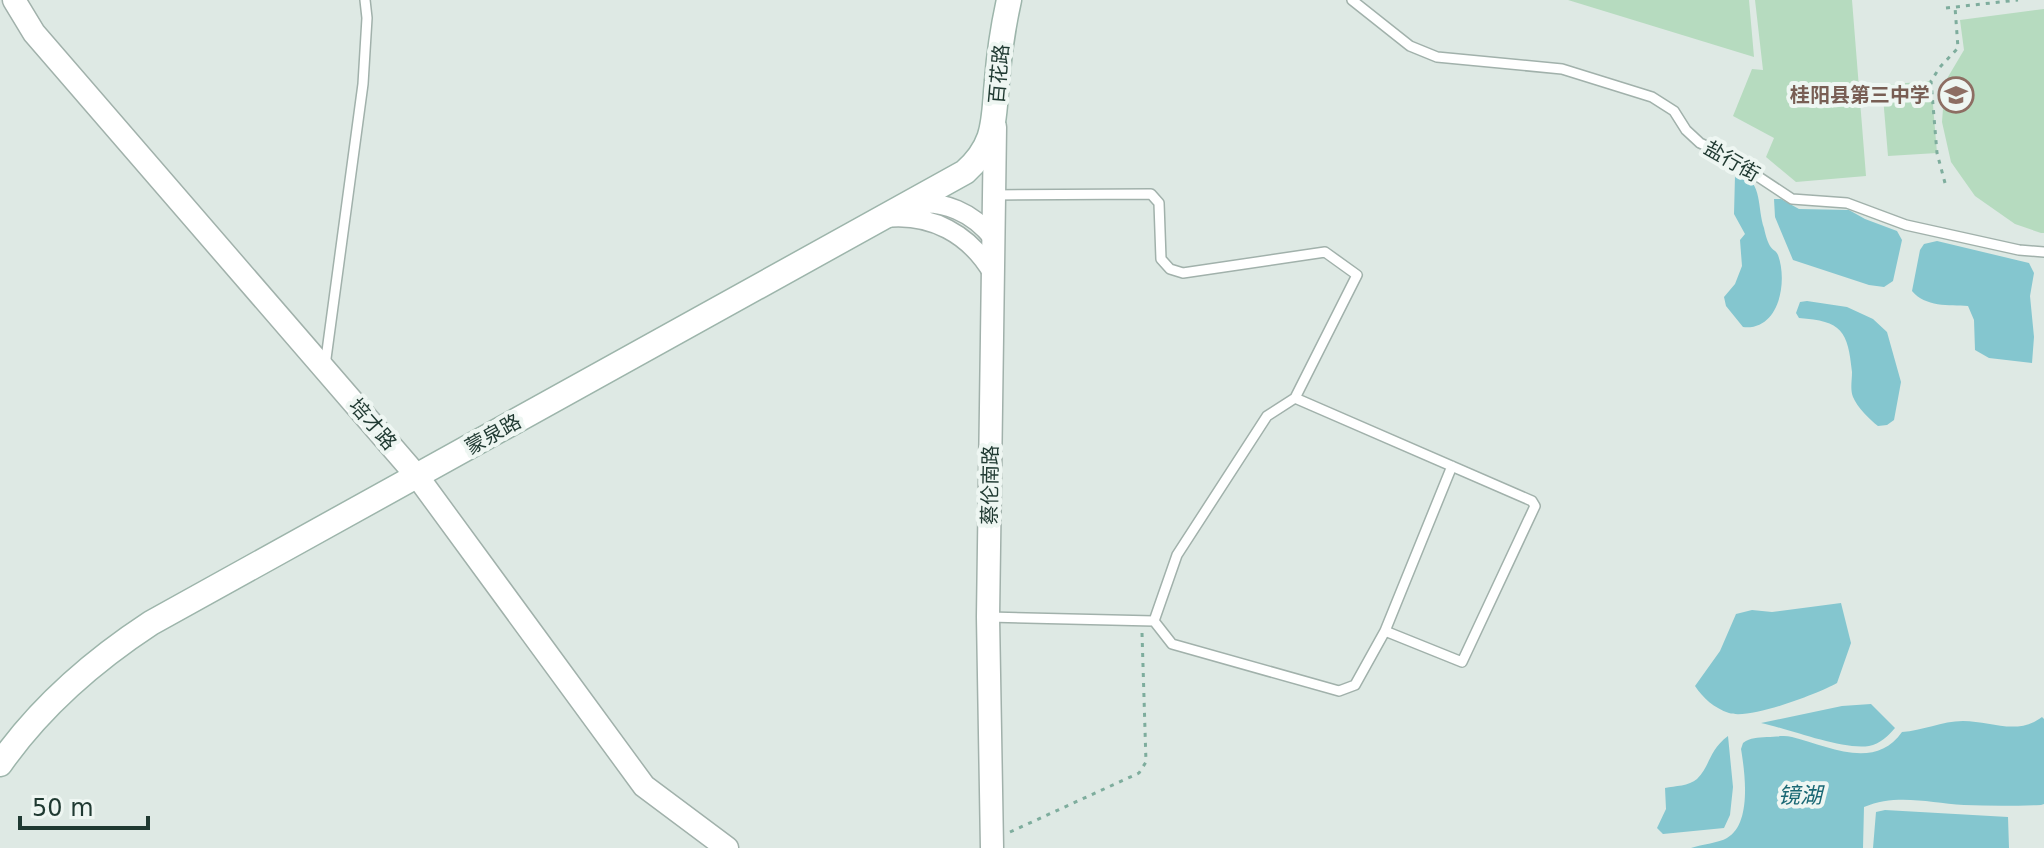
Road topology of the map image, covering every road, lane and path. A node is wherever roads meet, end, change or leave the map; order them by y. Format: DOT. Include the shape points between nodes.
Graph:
graph roads {
  1 [pos="14,0"];
  2 [pos="365,0"];
  3 [pos="992,0"];
  4 [pos="1009,0"];
  5 [pos="1352,0"];
  6 [pos="2018,0"];
  7 [pos="1955,7"];
  8 [pos="1946,8"];
  9 [pos="995,122"];
  10 [pos="1945,183"];
  11 [pos="994,195"];
  12 [pos="905,206"];
  13 [pos="882,219"];
  14 [pos="993,238"];
  15 [pos="2044,252"];
  16 [pos="993,274"];
  17 [pos="325,369"];
  18 [pos="1295,398"];
  19 [pos="1452,466"];
  20 [pos="417,476"];
  21 [pos="988,617"];
  22 [pos="1142,621"];
  23 [pos="1154,621"];
  24 [pos="1385,631"];
  25 [pos="0,764"];
  26 [pos="992,844"];
  27 [pos="727,848"];
  1 -- 17 [label="street, 培才路" via="34,33"];
  2 -- 17 [label="lane" via="363,84"];
  3 -- 9 [label="main road, 百花路"];
  4 -- 9 [label="main road, 百花路"];
  5 -- 15 [label="lane, 盐行街" via="1410,46 1437,57 1562,69 1652,97 1674,111 1700,143 1792,199 1847,203 1906,225"];
  6 -- 7 [label="path"];
  7 -- 8 [label="path"];
  7 -- 10 [label="path" via="1958,48 1931,81"];
  9 -- 11 [label="street, 蔡伦南路"];
  9 -- 12 [label="main road, 蒙泉路" via="974,163"];
  11 -- 14 [label="street, 蔡伦南路"];
  11 -- 18 [label="lane" via="1151,194 1159,203 1161,259 1183,273 1325,252 1357,275"];
  12 -- 13 [label="main road, 蒙泉路"];
  12 -- 14 [label="street" via="955,208"];
  13 -- 16 [label="street" via="908,217 945,227 968,242"];
  13 -- 20 [label="main road, 蒙泉路"];
  14 -- 16 [label="street, 蔡伦南路"];
  16 -- 21 [label="street, 蔡伦南路"];
  17 -- 20 [label="street, 培才路"];
  18 -- 19 [label="lane"];
  18 -- 23 [label="lane" via="1267,416 1177,555"];
  19 -- 24 [label="lane"];
  19 -- 24 [label="lane" via="1535,506 1462,662"];
  20 -- 25 [label="main road, 蒙泉路" via="122,642 44,710"];
  20 -- 27 [label="street, 培才路" via="644,786"];
  21 -- 22 [label="lane"];
  21 -- 26 [label="street, 蔡伦南路"];
  22 -- 23 [label="lane"];
  22 -- 26 [label="path" via="1146,762 1139,773"];
  23 -- 24 [label="lane" via="1172,644 1339,691 1355,685"];
}
